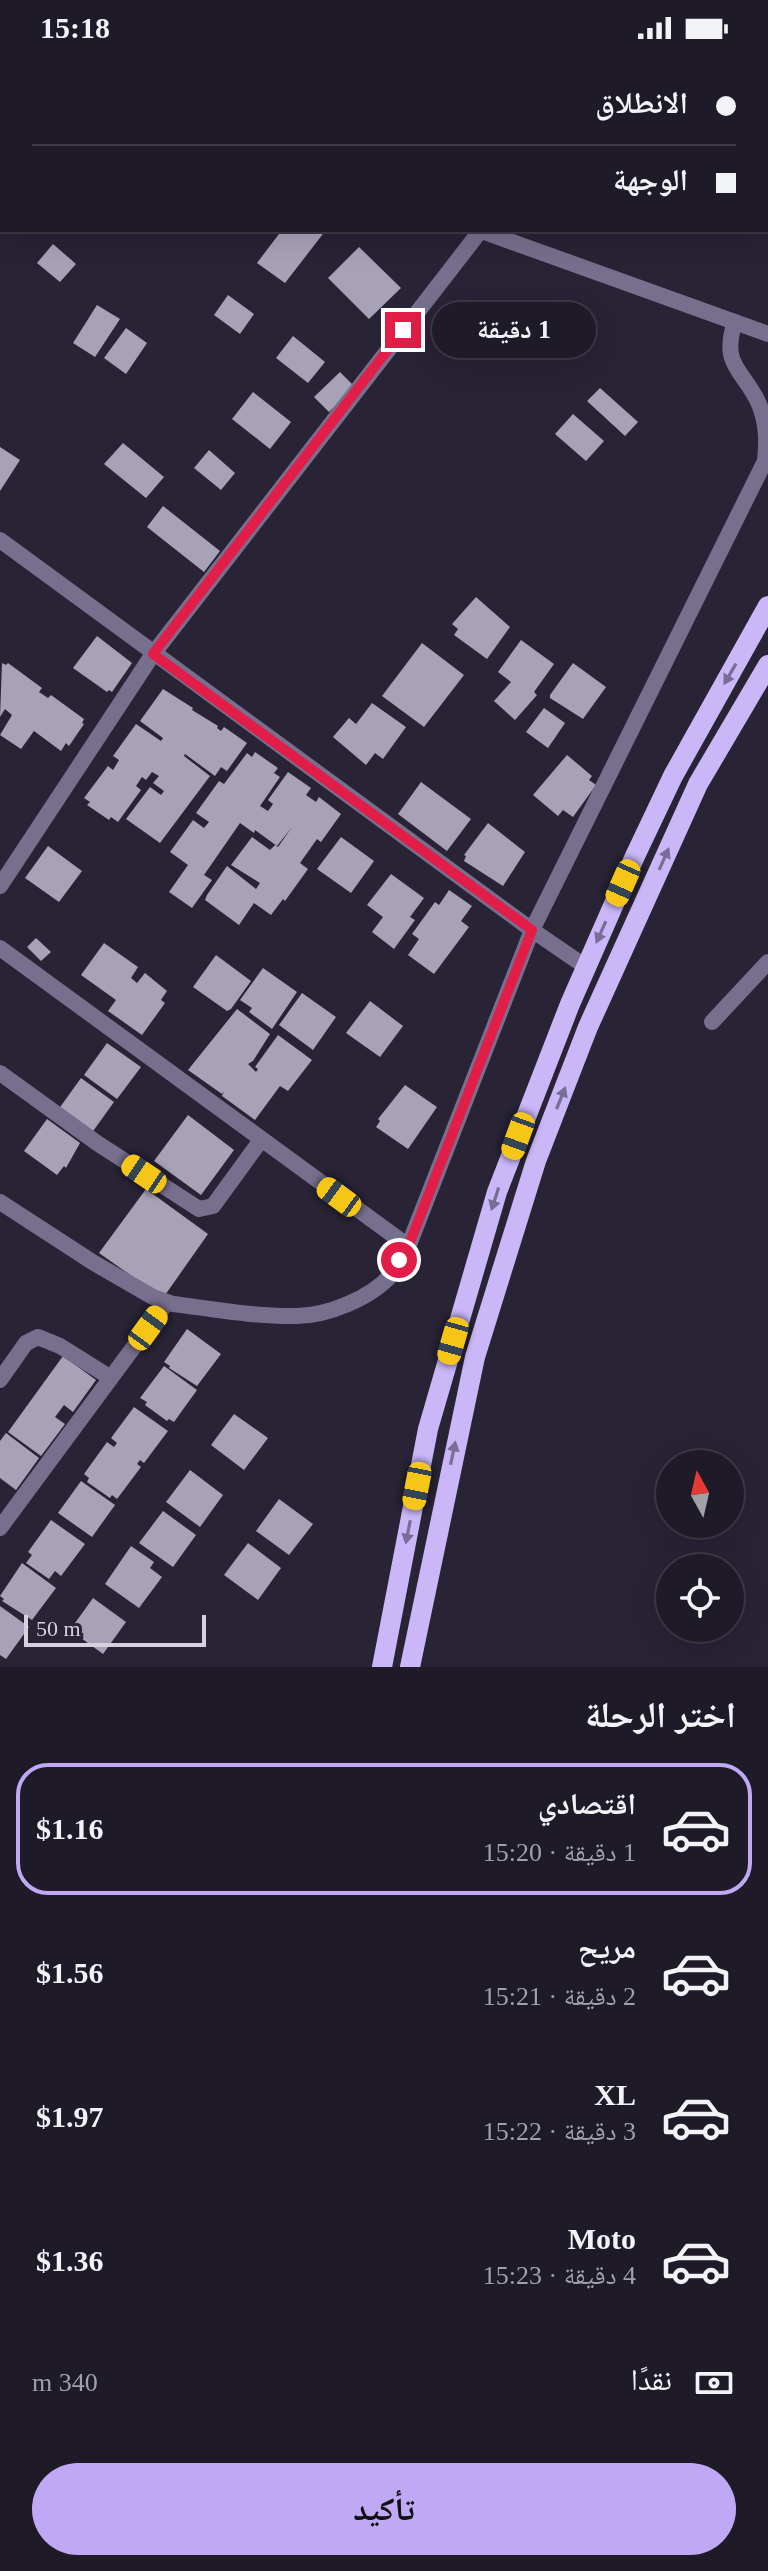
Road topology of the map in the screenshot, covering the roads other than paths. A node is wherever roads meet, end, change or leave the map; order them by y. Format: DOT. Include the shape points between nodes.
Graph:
graph roads {
  1 [pos="478,232"];
  2 [pos="486,232"];
  3 [pos="735,322"];
  4 [pos="768,334"];
  5 [pos="0,540"];
  6 [pos="768,606"];
  7 [pos="153,654"];
  8 [pos="768,665"];
  9 [pos="0,886"];
  10 [pos="532,930"];
  11 [pos="2,954"];
  12 [pos="768,962"];
  13 [pos="586,967"];
  14 [pos="712,1022"];
  15 [pos="0,1073"];
  16 [pos="261,1140"];
  17 [pos="0,1202"];
  18 [pos="408,1246"];
  19 [pos="167,1302"];
  20 [pos="111,1378"];
  21 [pos="0,1380"];
  22 [pos="0,1528"];
  23 [pos="382,1667"];
  24 [pos="410,1667"];
  1 -- 7 [label="street"];
  2 -- 3 [label="street"];
  3 -- 4 [label="street"];
  3 -- 10 [label="street" via="730,351 758,400 768,438 765,461"];
  5 -- 7 [label="street"];
  6 -- 13 [label="main road, one-way" via="673,776"];
  7 -- 9 [label="street"];
  7 -- 10 [label="street"];
  24 -- 8 [label="main road, one-way" via="475,1357 536,1161 588,1027 698,784"];
  10 -- 13 [label="street"];
  10 -- 18 [label="street"];
  11 -- 16 [label="street"];
  12 -- 14 [label="street"];
  13 -- 23 [label="main road, one-way" via="512,1150 469,1282 428,1429"];
  15 -- 16 [label="street" via="199,1209 210,1208 223,1196"];
  16 -- 18 [label="street"];
  17 -- 19 [label="street" via="94,1263"];
  18 -- 19 [label="street" via="391,1275 371,1291 327,1311 297,1316"];
  19 -- 20 [label="street"];
  20 -- 21 [label="street" via="38,1337 26,1343"];
  20 -- 22 [label="street"];
}
